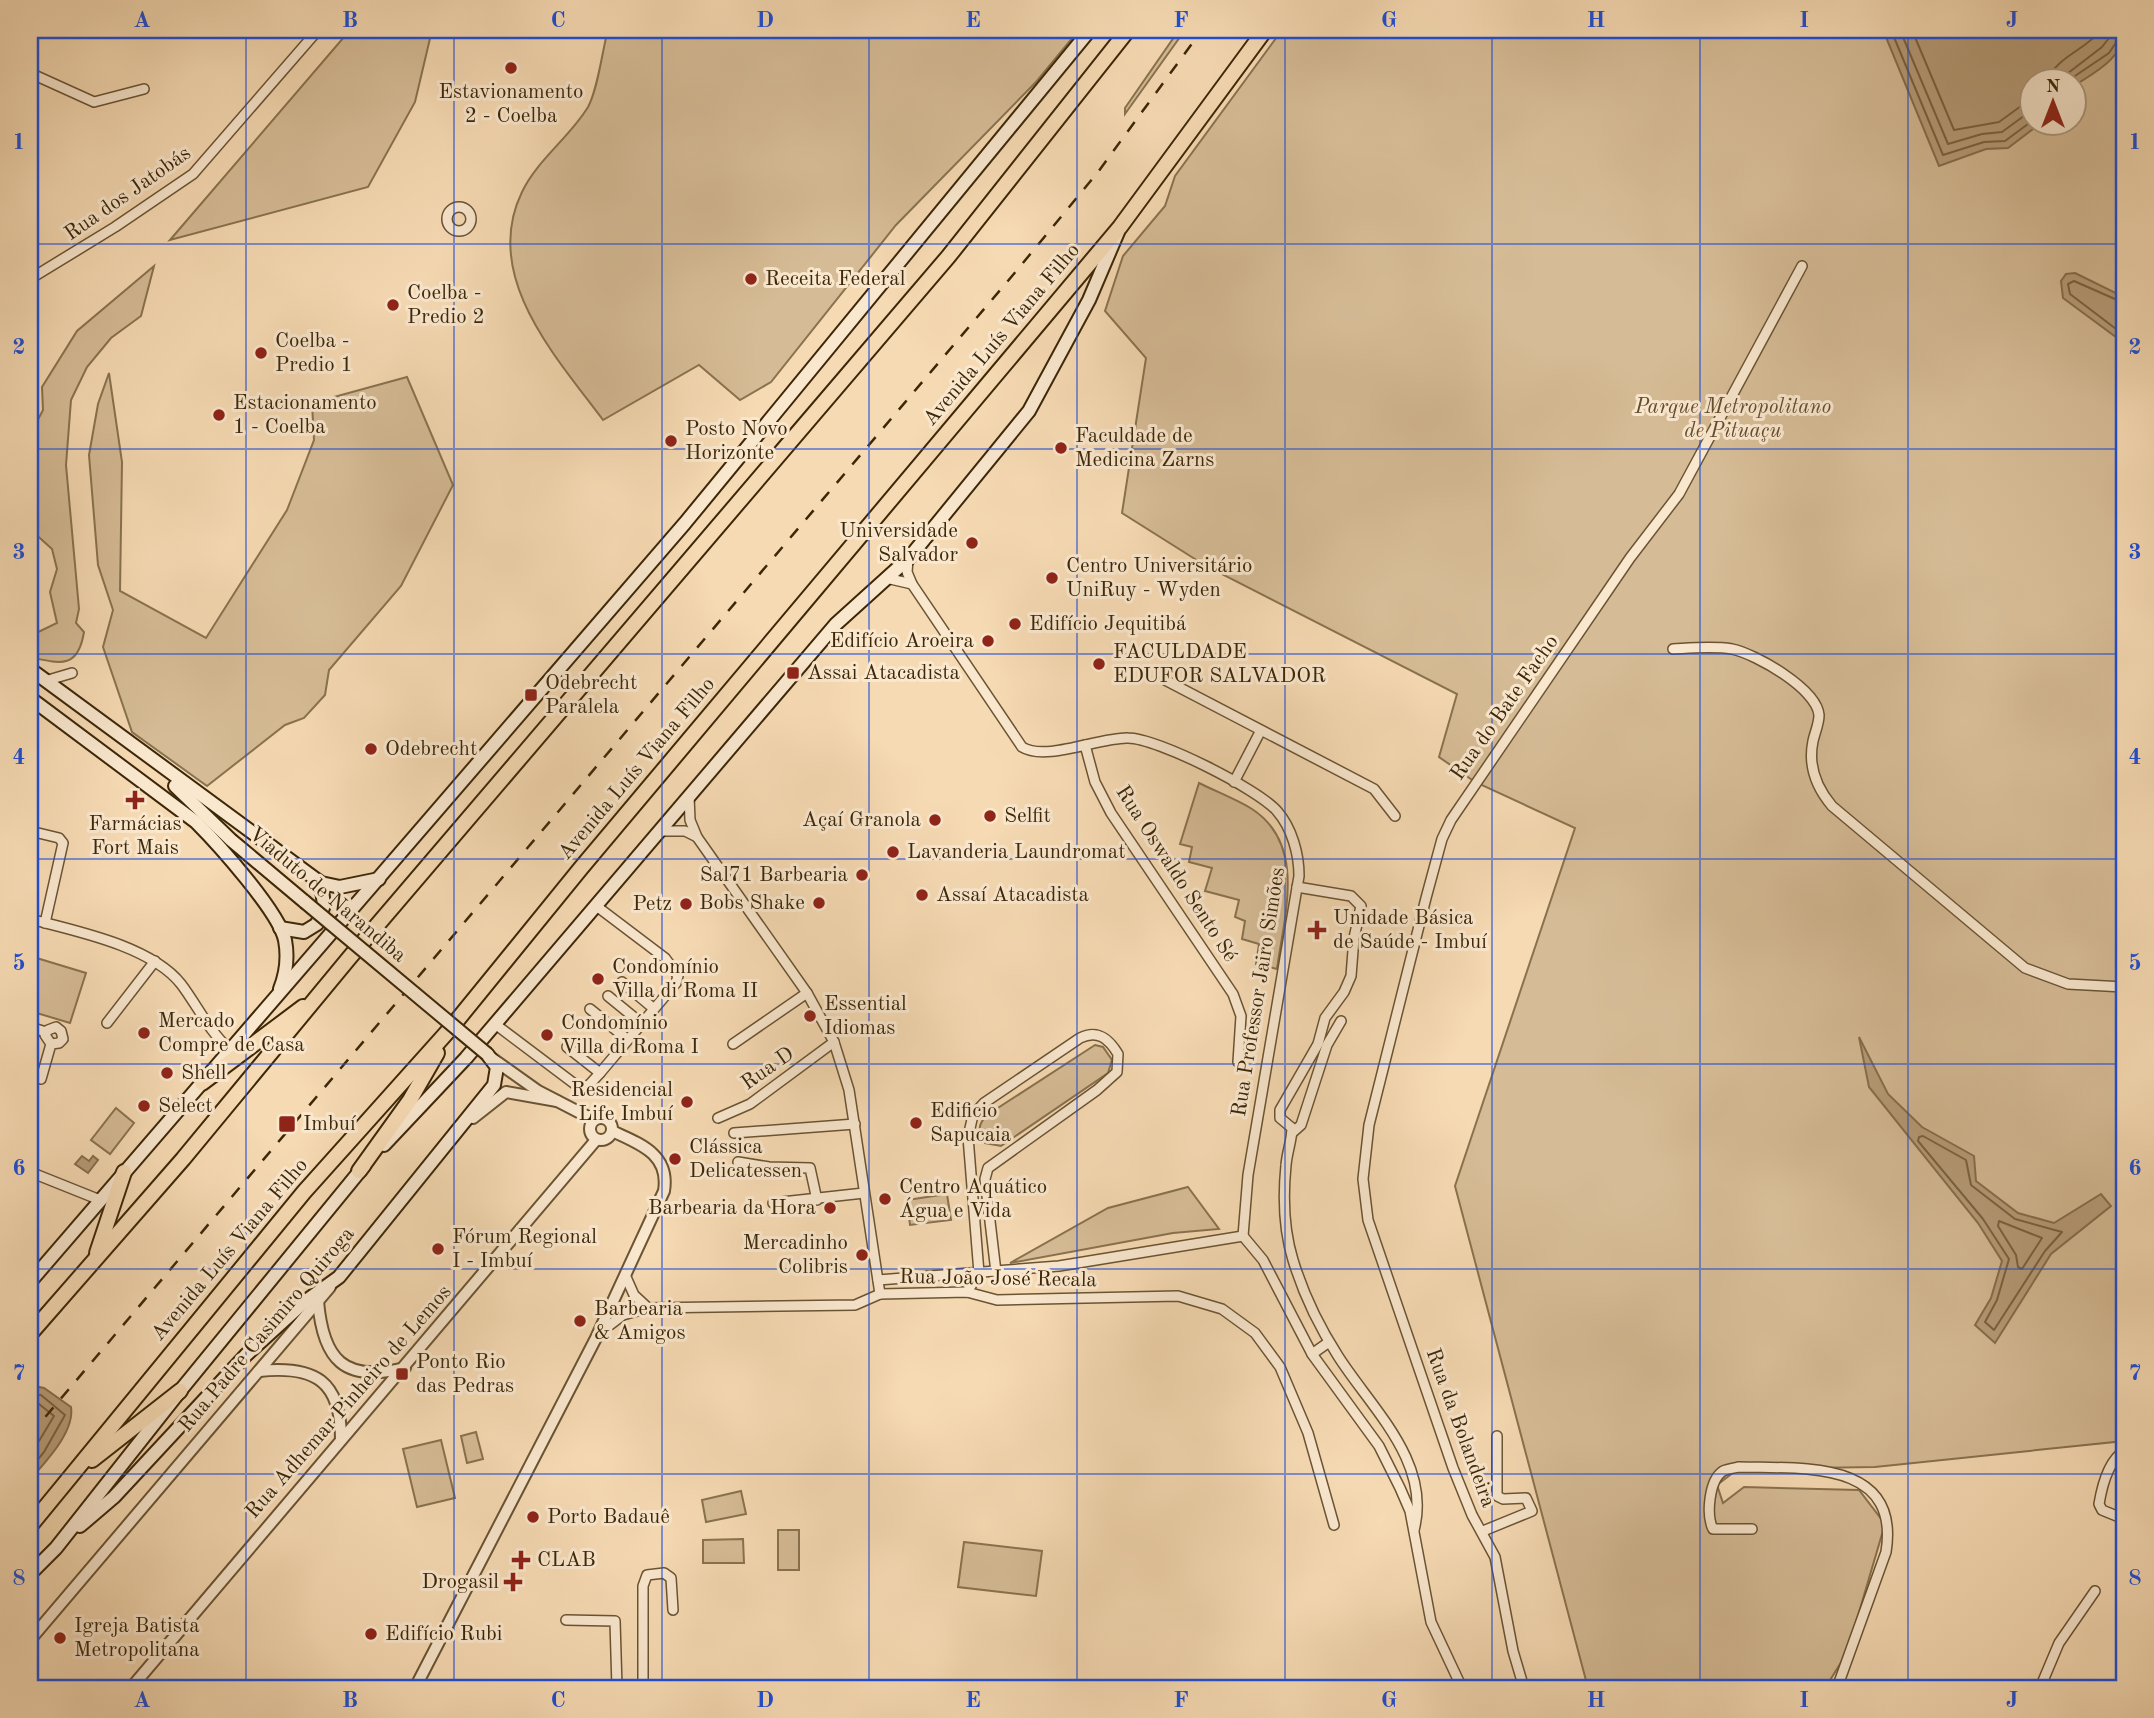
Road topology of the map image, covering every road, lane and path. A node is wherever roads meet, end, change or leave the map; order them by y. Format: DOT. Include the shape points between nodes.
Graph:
graph roads {
  1 [pos="318,30"];
  2 [pos="1090,30"];
  3 [pos="1128,30"];
  4 [pos="1265,30"];
  5 [pos="30,73"];
  6 [pos="144,89"];
  7 [pos="1120,228"];
  8 [pos="1802,266"];
  9 [pos="30,279"];
  10 [pos="909,558"];
  11 [pos="886,578"];
  12 [pos="912,584"];
  13 [pos="1673,649"];
  14 [pos="30,669"];
  15 [pos="72,673"];
  16 [pos="1165,680"];
  17 [pos="45,681"];
  18 [pos="30,698"];
  19 [pos="1260,732"];
  20 [pos="1085,745"];
  21 [pos="142,754"];
  22 [pos="1234,782"];
  23 [pos="689,796"];
  24 [pos="1395,816"];
  25 [pos="30,831"];
  26 [pos="659,831"];
  27 [pos="696,837"];
  28 [pos="379,878"];
  29 [pos="321,883"];
  30 [pos="1297,887"];
  31 [pos="595,905"];
  32 [pos="30,919"];
  33 [pos="45,923"];
  34 [pos="280,928"];
  35 [pos="155,961"];
  36 [pos="622,982"];
  37 [pos="2124,987"];
  38 [pos="279,993"];
  39 [pos="807,993"];
  40 [pos="318,996"];
  41 [pos="608,996"];
  42 [pos="653,1008"];
  43 [pos="590,1009"];
  44 [pos="1341,1021"];
  45 [pos="107,1023"];
  46 [pos="640,1023"];
  47 [pos="495,1024"];
  48 [pos="30,1027"];
  49 [pos="450,1029"];
  50 [pos="46,1032"];
  51 [pos="627,1039"];
  52 [pos="834,1042"];
  53 [pos="51,1044"];
  54 [pos="733,1044"];
  55 [pos="567,1047"];
  56 [pos="229,1049"];
  57 [pos="490,1056"];
  58 [pos="1238,1062"];
  59 [pos="600,1073"];
  60 [pos="41,1079"];
  61 [pos="202,1083"];
  62 [pos="557,1101"];
  63 [pos="718,1118"];
  64 [pos="592,1123"];
  65 [pos="855,1124"];
  66 [pos="734,1133"];
  67 [pos="1292,1133"];
  68 [pos="611,1134"];
  69 [pos="455,1136"];
  70 [pos="596,1140"];
  71 [pos="738,1162"];
  72 [pos="359,1171"];
  73 [pos="30,1172"];
  74 [pos="124,1172"];
  75 [pos="864,1194"];
  76 [pos="100,1200"];
  77 [pos="817,1200"];
  78 [pos="773,1203"];
  79 [pos="1368,1220"];
  80 [pos="990,1226"];
  81 [pos="976,1227"];
  82 [pos="1243,1236"];
  83 [pos="93,1263"];
  84 [pos="996,1272"];
  85 [pos="979,1273"];
  86 [pos="339,1277"];
  87 [pos="625,1277"];
  88 [pos="878,1280"];
  89 [pos="30,1282"];
  90 [pos="967,1292"];
  91 [pos="880,1294"];
  92 [pos="318,1301"];
  93 [pos="648,1308"];
  94 [pos="30,1334"];
  95 [pos="596,1338"];
  96 [pos="1329,1342"];
  97 [pos="1312,1354"];
  98 [pos="405,1368"];
  99 [pos="259,1371"];
  100 [pos="180,1391"];
  101 [pos="1497,1436"];
  102 [pos="341,1439"];
  103 [pos="2124,1451"];
  104 [pos="67,1481"];
  105 [pos="2124,1519"];
  106 [pos="1334,1525"];
  107 [pos="30,1526"];
  108 [pos="1752,1529"];
  109 [pos="1414,1530"];
  110 [pos="1483,1531"];
  111 [pos="56,1548"];
  112 [pos="30,1574"];
  113 [pos="2095,1591"];
  114 [pos="673,1610"];
  115 [pos="566,1620"];
  116 [pos="30,1640"];
  117 [pos="131,1688"];
  118 [pos="415,1688"];
  119 [pos="617,1688"];
  120 [pos="643,1688"];
  121 [pos="1462,1688"];
  122 [pos="1524,1688"];
  123 [pos="1837,1688"];
  124 [pos="2040,1688"];
  1 -- 9 [label="street, Rua dos Jatobás" via="193,174"];
  2 -- 28 [label="main road" via="685,523"];
  3 -- 40 [label="highway" via="948,257"];
  4 -- 7 [label="highway, Avenida Luís Viana Filho"];
  5 -- 6 [label="street" via="87,101"];
  7 -- 10 [label="main road, Avenida Luís Viana Filho" via="1089,300 1033,405"];
  7 -- 49 [label="highway, Avenida Luís Viana Filho"];
  8 -- 79 [label="street, Rua do Bate Facho" via="1679,494 1508,733 1445,832 1369,1125 1363,1179"];
  10 -- 11 [label="main road, Avenida Luís Viana Filho"];
  10 -- 12 [label="street, Rua Professor Jairo Simões" via="907,572"];
  11 -- 12 [label="street"];
  11 -- 23 [label="main road, Avenida Luís Viana Filho" via="836,624"];
  12 -- 20 [label="street, Rua Professor Jairo Simões" via="1022,747 1038,751"];
  13 -- 37 [label="street" via="1744,652 1807,690 1819,715 1812,746 1814,775 1832,806 2025,968 2068,984"];
  14 -- 17 [label="main road"];
  15 -- 17 [label="street"];
  16 -- 19 [label="street"];
  17 -- 21 [label="main road"];
  18 -- 34 [label="main road" via="196,822"];
  19 -- 22 [label="street"];
  19 -- 24 [label="street" via="1374,789"];
  20 -- 22 [label="street, Rua Professor Jairo Simões" via="1143,740"];
  20 -- 58 [label="street, Rua Oswaldo Sento Sé" via="1095,782 1111,813 1233,993 1241,1016"];
  21 -- 29 [label="main road"];
  21 -- 57 [label="main road, Viaduto de Narandiba, bridge" via="232,840"];
  22 -- 30 [label="street, Rua Professor Jairo Simões" via="1276,809 1288,826 1297,858"];
  23 -- 26 [label="main road, Avenida Luís Viana Filho"];
  23 -- 27 [label="street"];
  25 -- 33 [label="street" via="63,842"];
  26 -- 27 [label="street" via="685,831"];
  26 -- 31 [label="main road, Avenida Luís Viana Filho"];
  27 -- 39 [label="street"];
  28 -- 29 [label="main road" via="340,887"];
  28 -- 38 [label="main road"];
  29 -- 34 [label="main road" via="324,905 317,924 304,932"];
  30 -- 67 [label="street" via="1351,896 1361,906 1345,992 1325,1018 1318,1044 1280,1110 1280,1118"];
  30 -- 82 [label="street, Rua Professor Jairo Simões" via="1248,1175"];
  31 -- 42 [label="street" via="677,971 676,983"];
  31 -- 47 [label="main road, Avenida Luís Viana Filho"];
  32 -- 33 [label="street"];
  33 -- 35 [label="street"];
  34 -- 38 [label="main road" via="286,955"];
  35 -- 45 [label="street"];
  35 -- 56 [label="street" via="181,984"];
  36 -- 42 [label="street"];
  38 -- 56 [label="main road"];
  39 -- 52 [label="street"];
  39 -- 54 [label="street"];
  40 -- 61 [label="highway"];
  40 -- 83 [label="highway"];
  41 -- 46 [label="street"];
  42 -- 46 [label="street"];
  43 -- 51 [label="street"];
  44 -- 67 [label="street" via="1327,1045 1301,1125"];
  46 -- 51 [label="street"];
  47 -- 59 [label="street" via="580,1088"];
  47 -- 72 [label="main road, Avenida Luís Viana Filho"];
  48 -- 50 [label="street"];
  49 -- 72 [label="highway" via="410,1100"];
  49 -- 104 [label="highway, Avenida Luís Viana Filho" via="304,1192"];
  50 -- 53 [label="street"];
  50 -- 53 [label="street" via="56,1027 62,1033 59,1043"];
  51 -- 59 [label="street"];
  52 -- 63 [label="street, Rua D" via="759,1098"];
  52 -- 65 [label="street"];
  53 -- 60 [label="street"];
  55 -- 59 [label="street"];
  56 -- 61 [label="main road"];
  57 -- 62 [label="street, Rua Padre Casimiro Quiroga"];
  57 -- 69 [label="main road" via="497,1080"];
  61 -- 74 [label="main road"];
  62 -- 64 [label="street, Rua Padre Casimiro Quiroga"];
  62 -- 69 [label="street, Rua Padre Casimiro Quiroga" via="500,1094"];
  64 -- 68 [label="street, Rua Padre Casimiro Quiroga" via="607,1119"];
  64 -- 70 [label="street" via="590,1133"];
  65 -- 66 [label="street"];
  65 -- 75 [label="street"];
  67 -- 96 [label="street" via="1286,1165 1289,1243"];
  68 -- 70 [label="street"];
  68 -- 87 [label="street" via="656,1155 666,1176 661,1200"];
  69 -- 86 [label="main road, Rua Padre Casimiro Quiroga"];
  70 -- 98 [label="street, Rua Adhemar Pinheiro de Lemos"];
  71 -- 77 [label="street" via="810,1168"];
  72 -- 100 [label="main road, Avenida Luís Viana Filho"];
  73 -- 76 [label="street"];
  74 -- 76 [label="main road"];
  74 -- 83 [label="highway"];
  75 -- 77 [label="street"];
  75 -- 88 [label="street"];
  76 -- 89 [label="main road"];
  77 -- 78 [label="street"];
  79 -- 110 [label="street, Rua da Bolandeira" via="1453,1468"];
  80 -- 81 [label="street"];
  80 -- 81 [label="street" via="988,1168 1117,1072 1118,1054 1104,1036 1093,1033 1080,1038 973,1115 968,1137"];
  80 -- 84 [label="street"];
  81 -- 85 [label="street"];
  82 -- 84 [label="street"];
  82 -- 97 [label="street" via="1270,1271"];
  83 -- 94 [label="highway"];
  84 -- 85 [label="street"];
  85 -- 88 [label="street"];
  85 -- 90 [label="street"];
  86 -- 92 [label="street, Rua Padre Casimiro Quiroga"];
  86 -- 111 [label="main road" via="246,1355 114,1497"];
  87 -- 93 [label="street"];
  87 -- 95 [label="street"];
  88 -- 91 [label="street"];
  90 -- 91 [label="street, Rua João José Recala"];
  90 -- 106 [label="street, Rua João José Recala" via="998,1300 1178,1296 1201,1301 1240,1320 1269,1348 1292,1390"];
  91 -- 93 [label="street, Rua João José Recala" via="855,1305"];
  92 -- 98 [label="street" via="324,1340 345,1366 370,1372"];
  92 -- 99 [label="street, Rua Padre Casimiro Quiroga"];
  93 -- 95 [label="street, Rua João José Recala" via="614,1321"];
  95 -- 118 [label="street"];
  96 -- 97 [label="street"];
  96 -- 109 [label="street" via="1385,1419 1403,1453 1417,1493 1419,1513"];
  97 -- 109 [label="street" via="1379,1446 1405,1499"];
  98 -- 102 [label="street, Rua Adhemar Pinheiro de Lemos"];
  99 -- 102 [label="street" via="292,1370 322,1381 338,1405"];
  99 -- 116 [label="street, Rua Padre Casimiro Quiroga"];
  100 -- 104 [label="highway"];
  100 -- 111 [label="main road, Avenida Luís Viana Filho"];
  101 -- 110 [label="street" via="1497,1496 1526,1498 1532,1511"];
  102 -- 117 [label="street, Rua Adhemar Pinheiro de Lemos"];
  103 -- 105 [label="street" via="2108,1471 2099,1504 2102,1510"];
  104 -- 107 [label="highway, Avenida Luís Viana Filho"];
  108 -- 123 [label="street" via="1713,1529 1709,1522 1713,1481 1724,1471 1739,1467 1839,1472 1864,1485 1881,1506 1886,1552"];
  109 -- 121 [label="street" via="1431,1622"];
  110 -- 122 [label="street, Rua da Bolandeira" via="1502,1581"];
  111 -- 112 [label="main road, Avenida Luís Viana Filho"];
  113 -- 124 [label="street" via="2059,1643"];
  114 -- 120 [label="street" via="671,1578 664,1573 647,1575 643,1586"];
  115 -- 119 [label="street" via="615,1621"];
}
